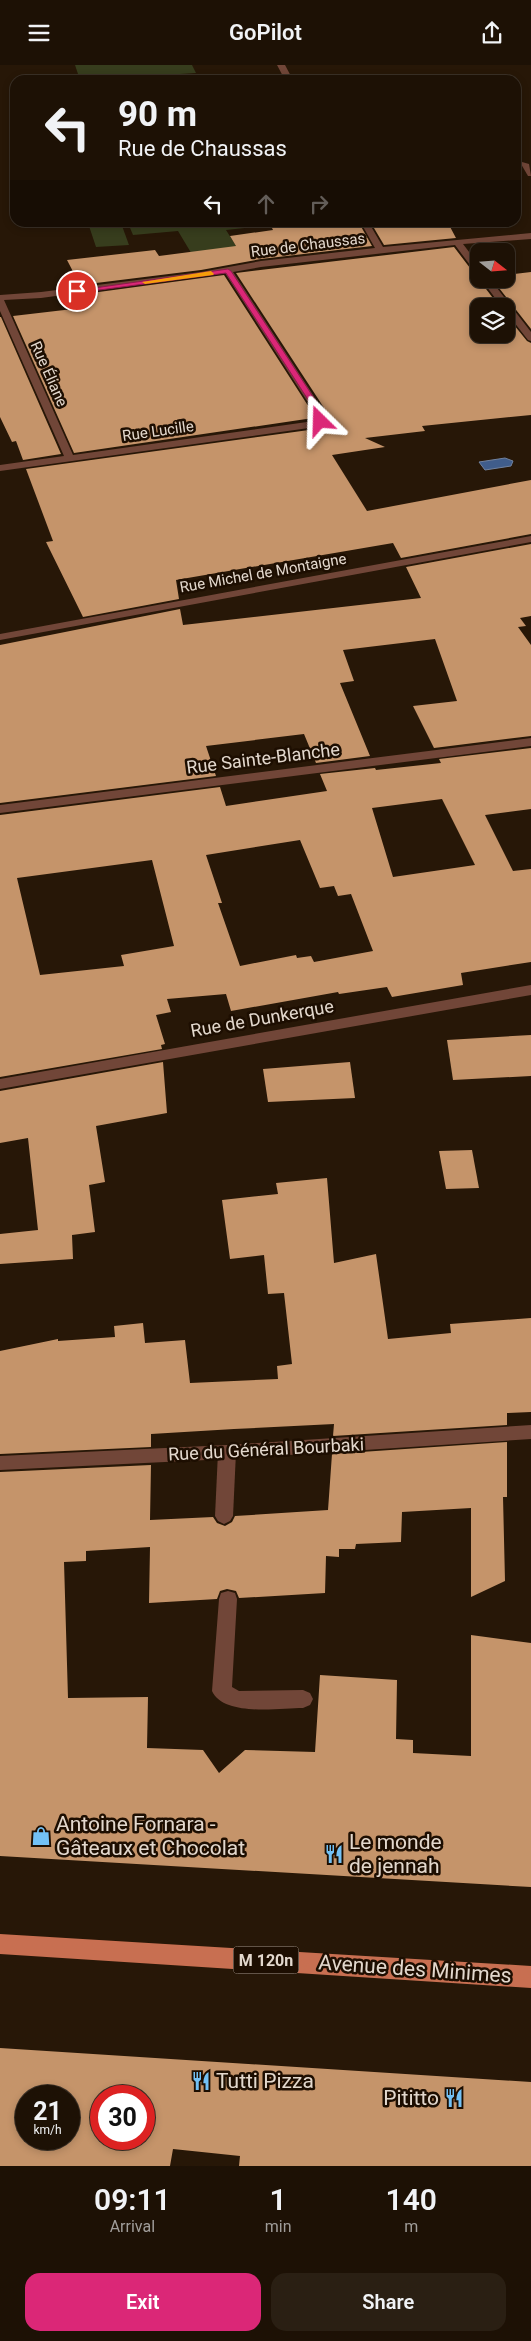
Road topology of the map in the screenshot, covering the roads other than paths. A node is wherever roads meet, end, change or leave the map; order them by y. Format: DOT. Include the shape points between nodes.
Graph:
graph roads {
  1 [pos="525,164"];
  2 [pos="531,174"];
  3 [pos="367,227"];
  4 [pos="531,236"];
  5 [pos="457,242"];
  6 [pos="380,250"];
  7 [pos="470,259"];
  8 [pos="228,271"];
  9 [pos="491,288"];
  10 [pos="0,297"];
  11 [pos="499,298"];
  12 [pos="0,301"];
  13 [pos="515,318"];
  14 [pos="531,338"];
  15 [pos="70,459"];
  16 [pos="0,468"];
  17 [pos="531,539"];
  18 [pos="0,637"];
  19 [pos="531,742"];
  20 [pos="0,809"];
  21 [pos="531,990"];
  22 [pos="0,1083"];
  23 [pos="531,1432"];
  24 [pos="227,1452"];
  25 [pos="0,1463"];
  26 [pos="224,1516"];
  27 [pos="228,1599"];
  28 [pos="303,1699"];
  29 [pos="0,1944"];
  30 [pos="531,1977"];
  1 -- 2 [label="street"];
  3 -- 6 [label="street"];
  4 -- 5 [label="street, Rue de Chaussas"];
  5 -- 6 [label="street, Rue de Chaussas"];
  5 -- 7 [label="street"];
  6 -- 8 [label="street, Rue de Chaussas"];
  8 -- 10 [label="street, Rue de Chaussas" via="41,295"];
  8 -- 15 [label="street, Rue Lucille" via="322,415 320,421"];
  9 -- 11 [label="street"];
  12 -- 15 [label="street, Rue Éliane"];
  13 -- 14 [label="street"];
  15 -- 16 [label="street, Rue Lucille"];
  17 -- 18 [label="street, Rue Michel de Montaigne"];
  19 -- 20 [label="street, Rue Sainte-Blanche"];
  21 -- 22 [label="street, Rue de Dunkerque"];
  23 -- 24 [label="street, Rue du Général Bourbaki"];
  24 -- 25 [label="street, Rue du Général Bourbaki"];
  24 -- 26 [label="street"];
  27 -- 28 [label="street" via="222,1691 236,1700"];
  29 -- 30 [label="main road, Avenue des Minimes / M 120n"];
}
